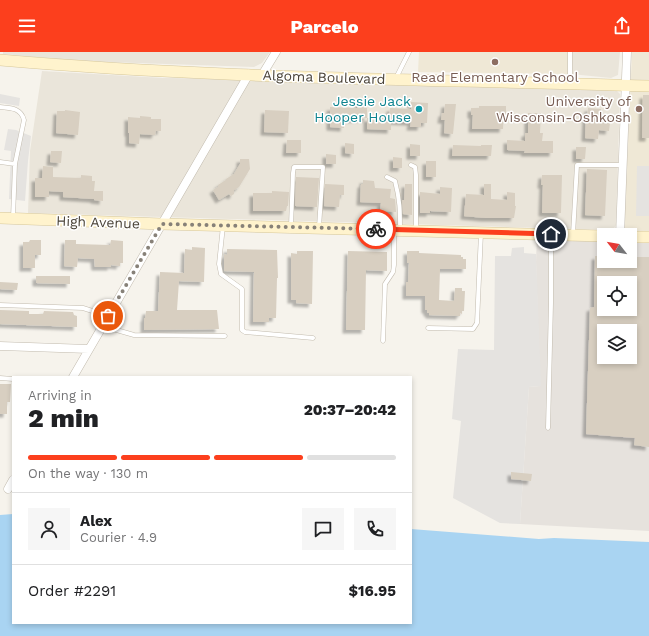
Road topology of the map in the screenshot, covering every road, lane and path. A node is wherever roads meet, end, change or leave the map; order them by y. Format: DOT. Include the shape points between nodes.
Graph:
graph roads {
  1 [pos="276,52"];
  2 [pos="409,52"];
  3 [pos="570,52"];
  4 [pos="628,52"];
  5 [pos="0,60"];
  6 [pos="249,74"];
  7 [pos="262,75"];
  8 [pos="395,80"];
  9 [pos="570,84"];
  10 [pos="626,85"];
  11 [pos="649,86"];
  12 [pos="0,107"];
  13 [pos="0,162"];
  14 [pos="15,164"];
  15 [pos="411,165"];
  16 [pos="623,165"];
  17 [pos="387,177"];
  18 [pos="0,218"];
  19 [pos="13,218"];
  20 [pos="162,224"];
  21 [pos="223,225"];
  22 [pos="291,227"];
  23 [pos="319,228"];
  24 [pos="620,228"];
  25 [pos="397,230"];
  26 [pos="416,230"];
  27 [pos="481,232"];
  28 [pos="551,234"];
  29 [pos="573,235"];
  30 [pos="597,236"];
  31 [pos="637,237"];
  32 [pos="649,237"];
  33 [pos="0,304"];
  34 [pos="108,316"];
  35 [pos="104,324"];
  36 [pos="428,328"];
  37 [pos="225,336"];
  38 [pos="313,338"];
  39 [pos="383,341"];
  40 [pos="0,346"];
  41 [pos="89,349"];
  42 [pos="74,376"];
  43 [pos="0,378"];
  44 [pos="12,379"];
  45 [pos="548,428"];
  46 [pos="12,482"];
  47 [pos="8,489"];
  1 -- 7 [label="street"];
  2 -- 8 [label="lane"];
  3 -- 9 [label="lane"];
  4 -- 10 [label="street"];
  5 -- 6 [label="main road, Algoma Boulevard" via="100,68"];
  6 -- 7 [label="main road, Algoma Boulevard"];
  6 -- 20 [label="street"];
  7 -- 8 [label="main road, Algoma Boulevard"];
  8 -- 9 [label="main road, Algoma Boulevard"];
  9 -- 10 [label="main road, Algoma Boulevard"];
  10 -- 11 [label="main road, Algoma Boulevard"];
  10 -- 16 [label="street"];
  12 -- 14 [label="lane" via="13,108 23,115"];
  13 -- 14 [label="lane"];
  14 -- 19 [label="lane"];
  15 -- 26 [label="lane" via="415,167 416,175"];
  16 -- 24 [label="street"];
  16 -- 29 [label="lane" via="577,165"];
  17 -- 25 [label="lane" via="395,182 400,203"];
  18 -- 19 [label="main road, High Avenue"];
  19 -- 20 [label="main road, High Avenue"];
  20 -- 21 [label="main road, High Avenue"];
  20 -- 34 [label="street"];
  21 -- 22 [label="main road, High Avenue"];
  21 -- 38 [label="lane" via="220,264 222,274 242,289 242,330"];
  22 -- 23 [label="main road, High Avenue"];
  22 -- 23 [label="lane" via="294,167 323,167"];
  23 -- 25 [label="main road, High Avenue"];
  25 -- 26 [label="main road, High Avenue"];
  25 -- 39 [label="lane" via="393,272 385,284"];
  26 -- 27 [label="main road, High Avenue"];
  27 -- 28 [label="main road, High Avenue"];
  27 -- 36 [label="lane" via="477,323 473,329"];
  28 -- 29 [label="main road, High Avenue"];
  28 -- 45 [label="lane"];
  29 -- 30 [label="main road, High Avenue"];
  31 -- 32 [label="main road"];
  33 -- 34 [label="lane" via="83,308"];
  34 -- 35 [label="street"];
  35 -- 37 [label="lane" via="113,330 134,335"];
  35 -- 41 [label="street"];
  40 -- 41 [label="street"];
  41 -- 42 [label="street"];
  43 -- 44 [label="lane"];
  46 -- 47 [label="street"];
}
